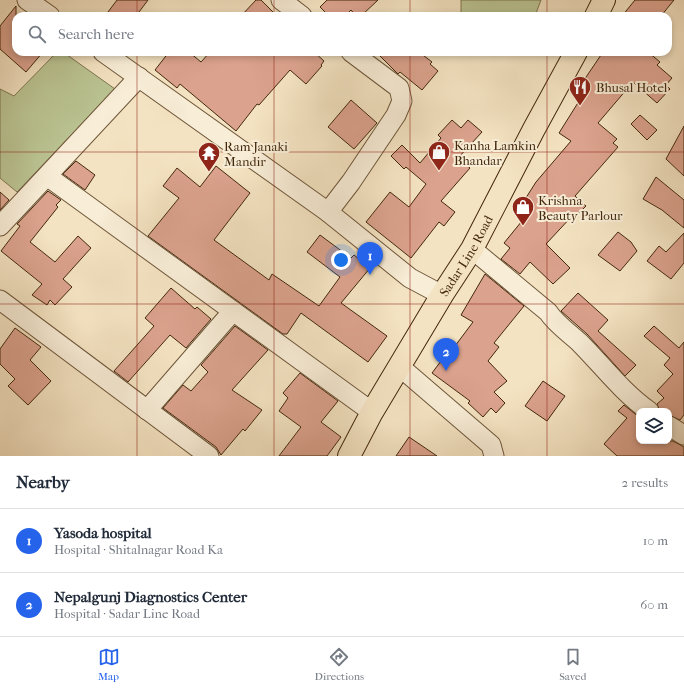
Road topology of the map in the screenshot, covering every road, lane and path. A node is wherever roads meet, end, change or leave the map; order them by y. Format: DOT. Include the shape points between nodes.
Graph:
graph roads {
  1 [pos="27,0"];
  2 [pos="281,0"];
  3 [pos="604,0"];
  4 [pos="44,12"];
  5 [pos="297,12"];
  6 [pos="598,12"];
  7 [pos="108,56"];
  8 [pos="356,56"];
  9 [pos="574,56"];
  10 [pos="139,77"];
  11 [pos="47,176"];
  12 [pos="328,212"];
  13 [pos="0,226"];
  14 [pos="472,249"];
  15 [pos="442,295"];
  16 [pos="0,300"];
  17 [pos="233,311"];
  18 [pos="399,366"];
  19 [pos="645,408"];
  20 [pos="147,410"];
  21 [pos="372,412"];
  22 [pos="672,428"];
  23 [pos="684,435"];
  24 [pos="209,456"];
  25 [pos="349,456"];
  26 [pos="494,456"];
  1 -- 4 [label="street"];
  2 -- 5 [label="street"];
  3 -- 6 [label="main road"];
  7 -- 10 [label="street"];
  8 -- 12 [label="street" via="399,88 402,101 396,115"];
  9 -- 14 [label="main road, Sadar Line Road"];
  10 -- 11 [label="street"];
  10 -- 12 [label="street"];
  11 -- 13 [label="street"];
  11 -- 17 [label="street"];
  12 -- 15 [label="street" via="410,278"];
  14 -- 15 [label="main road, Sadar Line Road"];
  14 -- 19 [label="street" via="548,312"];
  15 -- 18 [label="main road, Sadar Line Road"];
  16 -- 20 [label="street"];
  17 -- 20 [label="street"];
  17 -- 21 [label="street"];
  18 -- 21 [label="main road, Sadar Line Road"];
  18 -- 26 [label="street" via="491,445"];
  20 -- 24 [label="street"];
  21 -- 25 [label="main road, Sadar Line Road"];
  22 -- 23 [label="street"];
}
